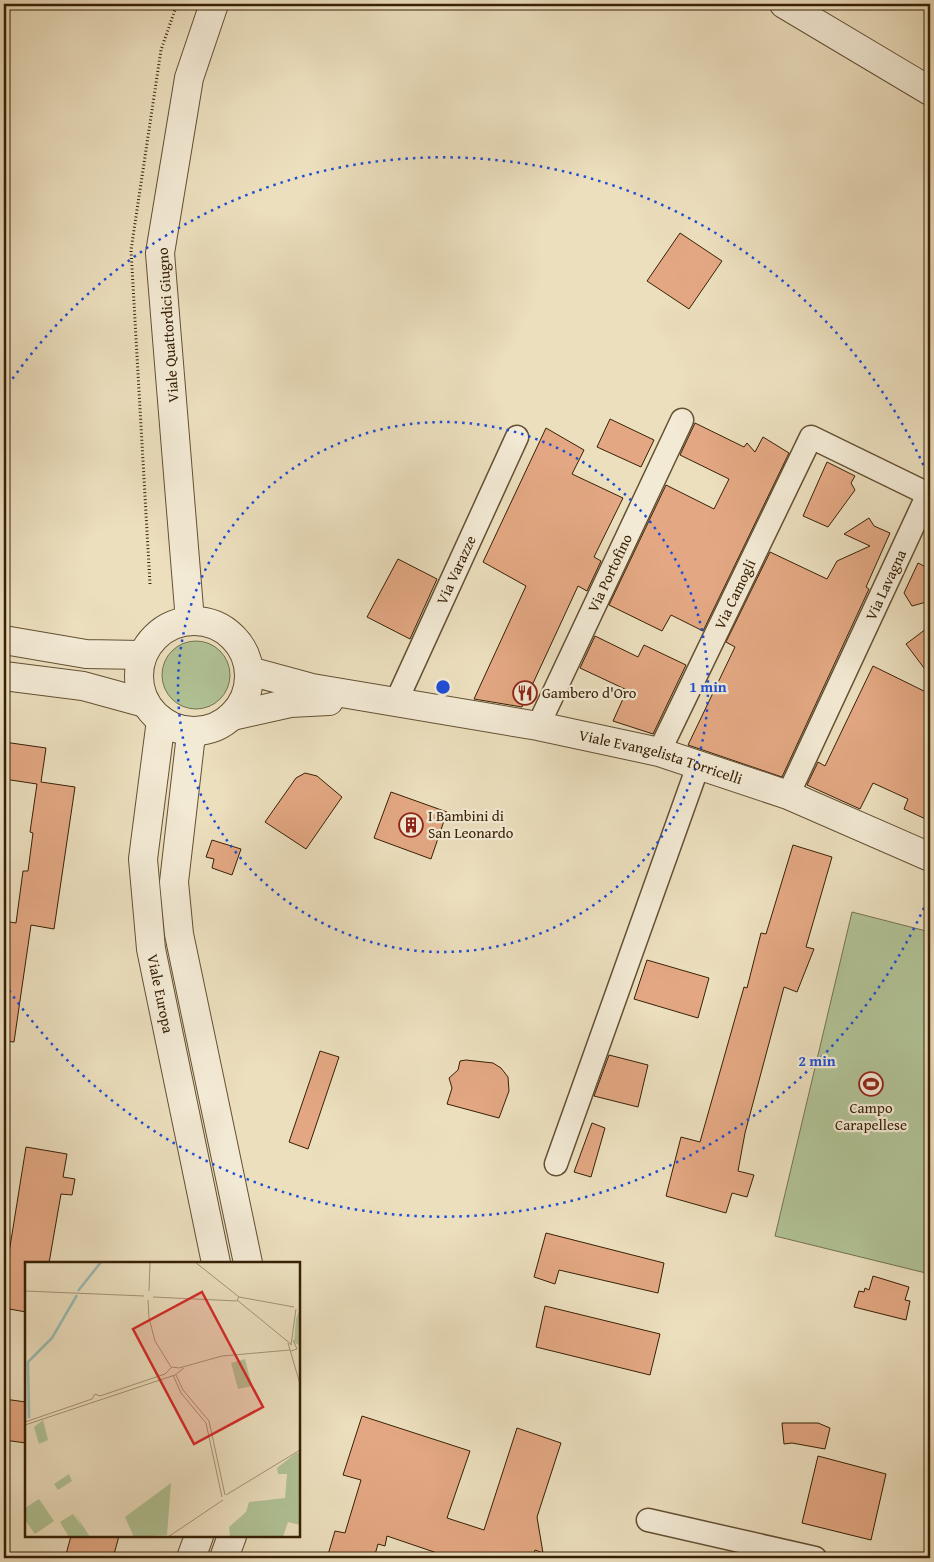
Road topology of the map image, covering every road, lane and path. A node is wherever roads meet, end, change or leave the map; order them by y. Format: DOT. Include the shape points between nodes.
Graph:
graph roads {
  1 [pos="214,4"];
  2 [pos="784,4"];
  3 [pos="930,92"];
  4 [pos="682,420"];
  5 [pos="517,437"];
  6 [pos="812,437"];
  7 [pos="190,621"];
  8 [pos="4,640"];
  9 [pos="142,655"];
  10 [pos="249,671"];
  11 [pos="4,676"];
  12 [pos="387,701"];
  13 [pos="153,712"];
  14 [pos="232,716"];
  15 [pos="538,726"];
  16 [pos="194,732"];
  17 [pos="659,752"];
  18 [pos="698,766"];
  19 [pos="788,795"];
  20 [pos="930,858"];
  21 [pos="556,1164"];
  22 [pos="216,1262"];
  23 [pos="248,1262"];
  24 [pos="648,1520"];
  25 [pos="199,1537"];
  26 [pos="232,1537"];
  27 [pos="191,1558"];
  28 [pos="224,1558"];
  29 [pos="815,1558"];
  1 -- 7 [label="street, Viale Quattordici Giugno" via="190,78 160,253"];
  2 -- 3 [label="street"];
  4 -- 15 [label="street, Via Portofino"];
  5 -- 12 [label="street, Via Varazze"];
  6 -- 17 [label="street, Via Camogli"];
  6 -- 19 [label="street, Via Lavagna" via="928,494"];
  7 -- 9 [label="street" via="166,627 151,639"];
  7 -- 10 [label="street" via="220,626 244,653"];
  8 -- 9 [label="street" via="86,654"];
  9 -- 13 [label="street" via="138,671 139,688"];
  10 -- 12 [label="street, Viale Evangelista Torricelli" via="298,685"];
  10 -- 14 [label="street" via="242,703"];
  11 -- 13 [label="street" via="83,686"];
  12 -- 14 [label="street, Viale Evangelista Torricelli" via="290,703"];
  12 -- 15 [label="street, Viale Evangelista Torricelli"];
  13 -- 16 [label="street" via="181,730"];
  13 -- 22 [label="street, Viale Europa" via="143,859 151,949"];
  14 -- 16 [label="street, Viale Evangelista Torricelli" via="221,724"];
  15 -- 17 [label="street, Viale Evangelista Torricelli"];
  16 -- 23 [label="street, Viale Europa" via="174,882 179,934"];
  17 -- 18 [label="street, Viale Evangelista Torricelli"];
  18 -- 19 [label="street, Viale Evangelista Torricelli"];
  18 -- 21 [label="street"];
  19 -- 20 [label="street, Viale Evangelista Torricelli"];
  24 -- 29 [label="street"];
  25 -- 27 [label="street"];
  26 -- 28 [label="street"];
}
